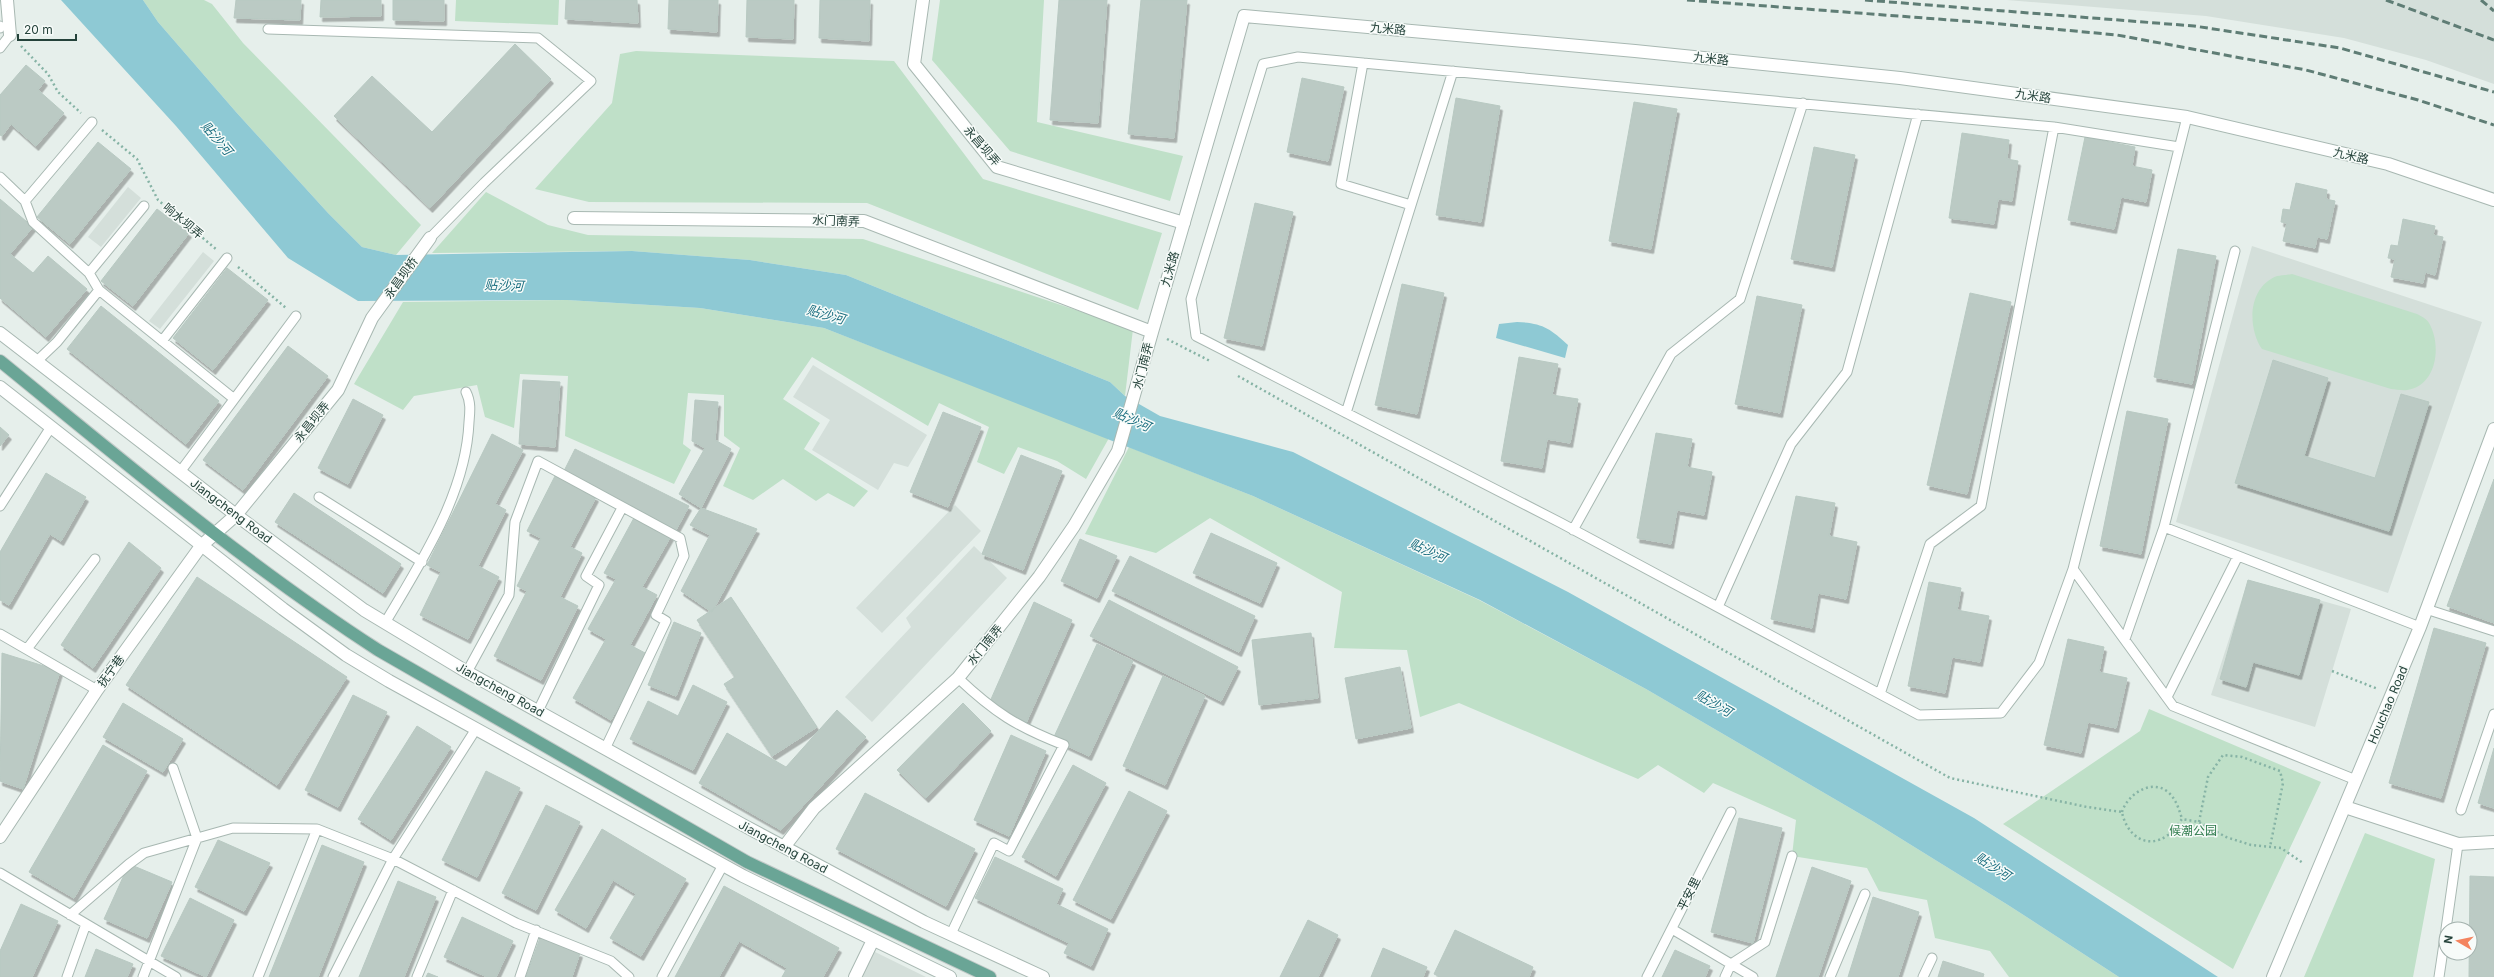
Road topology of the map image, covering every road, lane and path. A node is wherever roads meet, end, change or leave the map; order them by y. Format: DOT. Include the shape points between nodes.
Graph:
graph roads {
  1 [pos="7,0"];
  2 [pos="923,0"];
  3 [pos="268,29"];
  4 [pos="3,30"];
  5 [pos="0,48"];
  6 [pos="1363,63"];
  7 [pos="1453,71"];
  8 [pos="1803,103"];
  9 [pos="1918,114"];
  10 [pos="2187,117"];
  11 [pos="92,122"];
  12 [pos="2054,127"];
  13 [pos="2179,147"];
  14 [pos="0,177"];
  15 [pos="2494,200"];
  16 [pos="25,201"];
  17 [pos="1411,205"];
  18 [pos="144,206"];
  19 [pos="574,218"];
  20 [pos="1184,223"];
  21 [pos="430,238"];
  22 [pos="2235,251"];
  23 [pos="227,258"];
  24 [pos="89,273"];
  25 [pos="99,290"];
  26 [pos="296,316"];
  27 [pos="372,318"];
  28 [pos="1152,332"];
  29 [pos="0,333"];
  30 [pos="162,341"];
  31 [pos="0,361"];
  32 [pos="37,362"];
  33 [pos="1213,363"];
  34 [pos="1234,373"];
  35 [pos="0,387"];
  36 [pos="466,392"];
  37 [pos="233,398"];
  38 [pos="1346,413"];
  39 [pos="51,427"];
  40 [pos="2494,429"];
  41 [pos="180,472"];
  42 [pos="319,497"];
  43 [pos="0,506"];
  44 [pos="622,508"];
  45 [pos="236,515"];
  46 [pos="2164,527"];
  47 [pos="1573,530"];
  48 [pos="215,533"];
  49 [pos="201,546"];
  50 [pos="2238,556"];
  51 [pos="94,559"];
  52 [pos="422,562"];
  53 [pos="2073,569"];
  54 [pos="1718,607"];
  55 [pos="2426,609"];
  56 [pos="385,623"];
  57 [pos="2420,627"];
  58 [pos="2494,631"];
  59 [pos="0,634"];
  60 [pos="2125,639"];
  61 [pos="27,650"];
  62 [pos="2332,671"];
  63 [pos="467,672"];
  64 [pos="958,678"];
  65 [pos="97,690"];
  66 [pos="1880,694"];
  67 [pos="2392,694"];
  68 [pos="2167,697"];
  69 [pos="538,711"];
  70 [pos="2494,714"];
  71 [pos="476,729"];
  72 [pos="605,749"];
  73 [pos="173,768"];
  74 [pos="2356,780"];
  75 [pos="2345,807"];
  76 [pos="2461,810"];
  77 [pos="1731,812"];
  78 [pos="2122,812"];
  79 [pos="2182,819"];
  80 [pos="2199,822"];
  81 [pos="317,829"];
  82 [pos="0,837"];
  83 [pos="197,838"];
  84 [pos="2494,842"];
  85 [pos="2458,844"];
  86 [pos="784,847"];
  87 [pos="2270,847"];
  88 [pos="1792,856"];
  89 [pos="393,859"];
  90 [pos="723,865"];
  91 [pos="2317,872"];
  92 [pos="0,874"];
  93 [pos="453,890"];
  94 [pos="1865,894"];
  95 [pos="70,915"];
  96 [pos="2447,921"];
  97 [pos="86,924"];
  98 [pos="1672,929"];
  99 [pos="536,930"];
  100 [pos="951,934"];
  101 [pos="873,940"];
  102 [pos="1932,958"];
  103 [pos="149,961"];
  104 [pos="2441,961"];
  105 [pos="1731,964"];
  106 [pos="68,977"];
  107 [pos="143,977"];
  108 [pos="176,977"];
  109 [pos="258,977"];
  110 [pos="333,977"];
  111 [pos="417,977"];
  112 [pos="520,977"];
  113 [pos="629,977"];
  114 [pos="662,977"];
  115 [pos="855,977"];
  116 [pos="950,977"];
  117 [pos="990,977"];
  118 [pos="1043,977"];
  119 [pos="1647,977"];
  120 [pos="1725,977"];
  121 [pos="1753,977"];
  122 [pos="1830,977"];
  123 [pos="1923,977"];
  124 [pos="2273,977"];
  125 [pos="2439,977"];
  1 -- 4 [label="street"];
  2 -- 20 [label="street, 永昌坝弄" via="914,64 997,167"];
  3 -- 21 [label="lane" via="538,38 591,81"];
  4 -- 5 [label="lane"];
  4 -- 11 [label="path, 响水坝弄" via="48,74 58,92"];
  6 -- 7 [label="lane"];
  6 -- 17 [label="lane" via="1341,184"];
  6 -- 38 [label="lane" via="1298,57 1263,64 1191,299 1196,336"];
  7 -- 8 [label="lane"];
  7 -- 17 [label="lane"];
  8 -- 9 [label="lane"];
  8 -- 47 [label="lane" via="1740,299 1671,354"];
  9 -- 12 [label="lane"];
  9 -- 54 [label="lane" via="1846,372 1791,444"];
  10 -- 13 [label="lane"];
  10 -- 15 [label="street, 九米路" via="2388,164"];
  10 -- 20 [label="street, 九米路" via="1900,78 1244,16"];
  11 -- 16 [label="lane"];
  11 -- 23 [label="path, 响水坝弄" via="137,159 158,200"];
  12 -- 13 [label="lane"];
  12 -- 66 [label="lane" via="1981,506 1930,544"];
  13 -- 53 [label="lane"];
  14 -- 16 [label="lane"];
  16 -- 24 [label="lane" via="33,222"];
  17 -- 38 [label="lane"];
  18 -- 24 [label="lane"];
  19 -- 28 [label="street, 水门南弄" via="864,221"];
  20 -- 28 [label="street, 九米路"];
  21 -- 27 [label="street, 永昌坝桥"];
  22 -- 46 [label="lane"];
  23 -- 26 [label="path, 响水坝弄"];
  23 -- 30 [label="lane"];
  24 -- 25 [label="lane"];
  25 -- 30 [label="lane"];
  25 -- 32 [label="lane" via="57,342"];
  26 -- 37 [label="lane"];
  27 -- 45 [label="street, 永昌坝弄" via="338,390"];
  28 -- 33 [label="path"];
  28 -- 64 [label="street, 水门南弄" via="1118,451 1074,526 1043,571"];
  29 -- 32 [label="street, Jiangcheng Road"];
  30 -- 37 [label="lane"];
  31 -- 48 [label="main road"];
  32 -- 41 [label="street, Jiangcheng Road"];
  34 -- 78 [label="path" via="1950,778"];
  35 -- 39 [label="street"];
  36 -- 52 [label="lane" via="470,400 468,446 444,519"];
  37 -- 41 [label="lane"];
  38 -- 47 [label="lane"];
  39 -- 43 [label="lane"];
  39 -- 49 [label="street"];
  40 -- 55 [label="street, Houchao Road"];
  41 -- 45 [label="street, Jiangcheng Road"];
  42 -- 52 [label="lane"];
  44 -- 63 [label="lane" via="538,461 515,522 510,595"];
  44 -- 69 [label="lane" via="586,576 599,585"];
  44 -- 72 [label="lane" via="680,538 684,556 656,615 666,621"];
  45 -- 48 [label="street, 抚宁巷"];
  45 -- 56 [label="street, Jiangcheng Road"];
  46 -- 50 [label="lane"];
  46 -- 60 [label="lane"];
  47 -- 54 [label="lane"];
  48 -- 49 [label="street, 抚宁巷"];
  48 -- 117 [label="main road" via="339,625 378,650 727,850"];
  49 -- 65 [label="street, 抚宁巷"];
  49 -- 71 [label="street" via="346,655"];
  50 -- 57 [label="lane"];
  50 -- 68 [label="lane"];
  51 -- 61 [label="lane"];
  52 -- 56 [label="lane"];
  53 -- 60 [label="lane"];
  53 -- 66 [label="lane" via="2039,663 2001,713 1919,715"];
  54 -- 66 [label="lane"];
  55 -- 57 [label="street, Houchao Road"];
  55 -- 58 [label="lane"];
  56 -- 63 [label="street, Jiangcheng Road"];
  57 -- 67 [label="street, Houchao Road"];
  59 -- 61 [label="lane"];
  60 -- 68 [label="lane"];
  61 -- 65 [label="lane"];
  62 -- 67 [label="path"];
  63 -- 69 [label="street, Jiangcheng Road"];
  64 -- 86 [label="street, 水门南弄" via="814,808"];
  64 -- 100 [label="lane" via="988,706 1028,731 1064,745 1009,851 994,843"];
  65 -- 82 [label="street, 抚宁巷"];
  67 -- 74 [label="street, Houchao Road"];
  68 -- 74 [label="lane" via="2173,706"];
  69 -- 72 [label="street, Jiangcheng Road"];
  70 -- 76 [label="lane"];
  71 -- 89 [label="lane"];
  71 -- 90 [label="street"];
  72 -- 86 [label="street, Jiangcheng Road"];
  73 -- 83 [label="lane"];
  74 -- 75 [label="street, Houchao Road"];
  75 -- 85 [label="street"];
  75 -- 91 [label="street, Houchao Road"];
  77 -- 98 [label="lane, 平安里"];
  78 -- 79 [label="path" via="2125,826 2139,840 2156,841 2169,835"];
  78 -- 79 [label="path" via="2125,802 2135,792 2150,786 2167,791 2176,800"];
  79 -- 80 [label="path"];
  80 -- 87 [label="path" via="2226,837 2251,845"];
  80 -- 87 [label="path" via="2208,777 2224,755 2242,757 2280,770 2283,783"];
  81 -- 83 [label="lane" via="233,828"];
  81 -- 89 [label="lane"];
  81 -- 109 [label="lane"];
  83 -- 95 [label="lane" via="144,853"];
  83 -- 103 [label="lane"];
  84 -- 85 [label="street"];
  85 -- 96 [label="lane"];
  86 -- 100 [label="street, Jiangcheng Road"];
  87 -- 91 [label="path" via="2281,848"];
  88 -- 105 [label="lane" via="1765,942"];
  89 -- 93 [label="lane"];
  89 -- 110 [label="lane"];
  90 -- 101 [label="street"];
  90 -- 114 [label="lane"];
  91 -- 124 [label="street, Houchao Road"];
  92 -- 95 [label="lane"];
  93 -- 99 [label="lane"];
  93 -- 111 [label="lane"];
  94 -- 122 [label="lane"];
  95 -- 97 [label="lane"];
  97 -- 103 [label="lane"];
  97 -- 106 [label="lane"];
  98 -- 105 [label="lane"];
  98 -- 119 [label="lane, 平安里"];
  99 -- 112 [label="lane"];
  99 -- 113 [label="lane" via="611,960"];
  100 -- 118 [label="street, Jiangcheng Road"];
  101 -- 115 [label="street"];
  101 -- 116 [label="street"];
  102 -- 123 [label="lane"];
  103 -- 107 [label="lane"];
  103 -- 108 [label="lane"];
  104 -- 125 [label="lane"];
  105 -- 120 [label="lane"];
  105 -- 121 [label="lane"];
}
